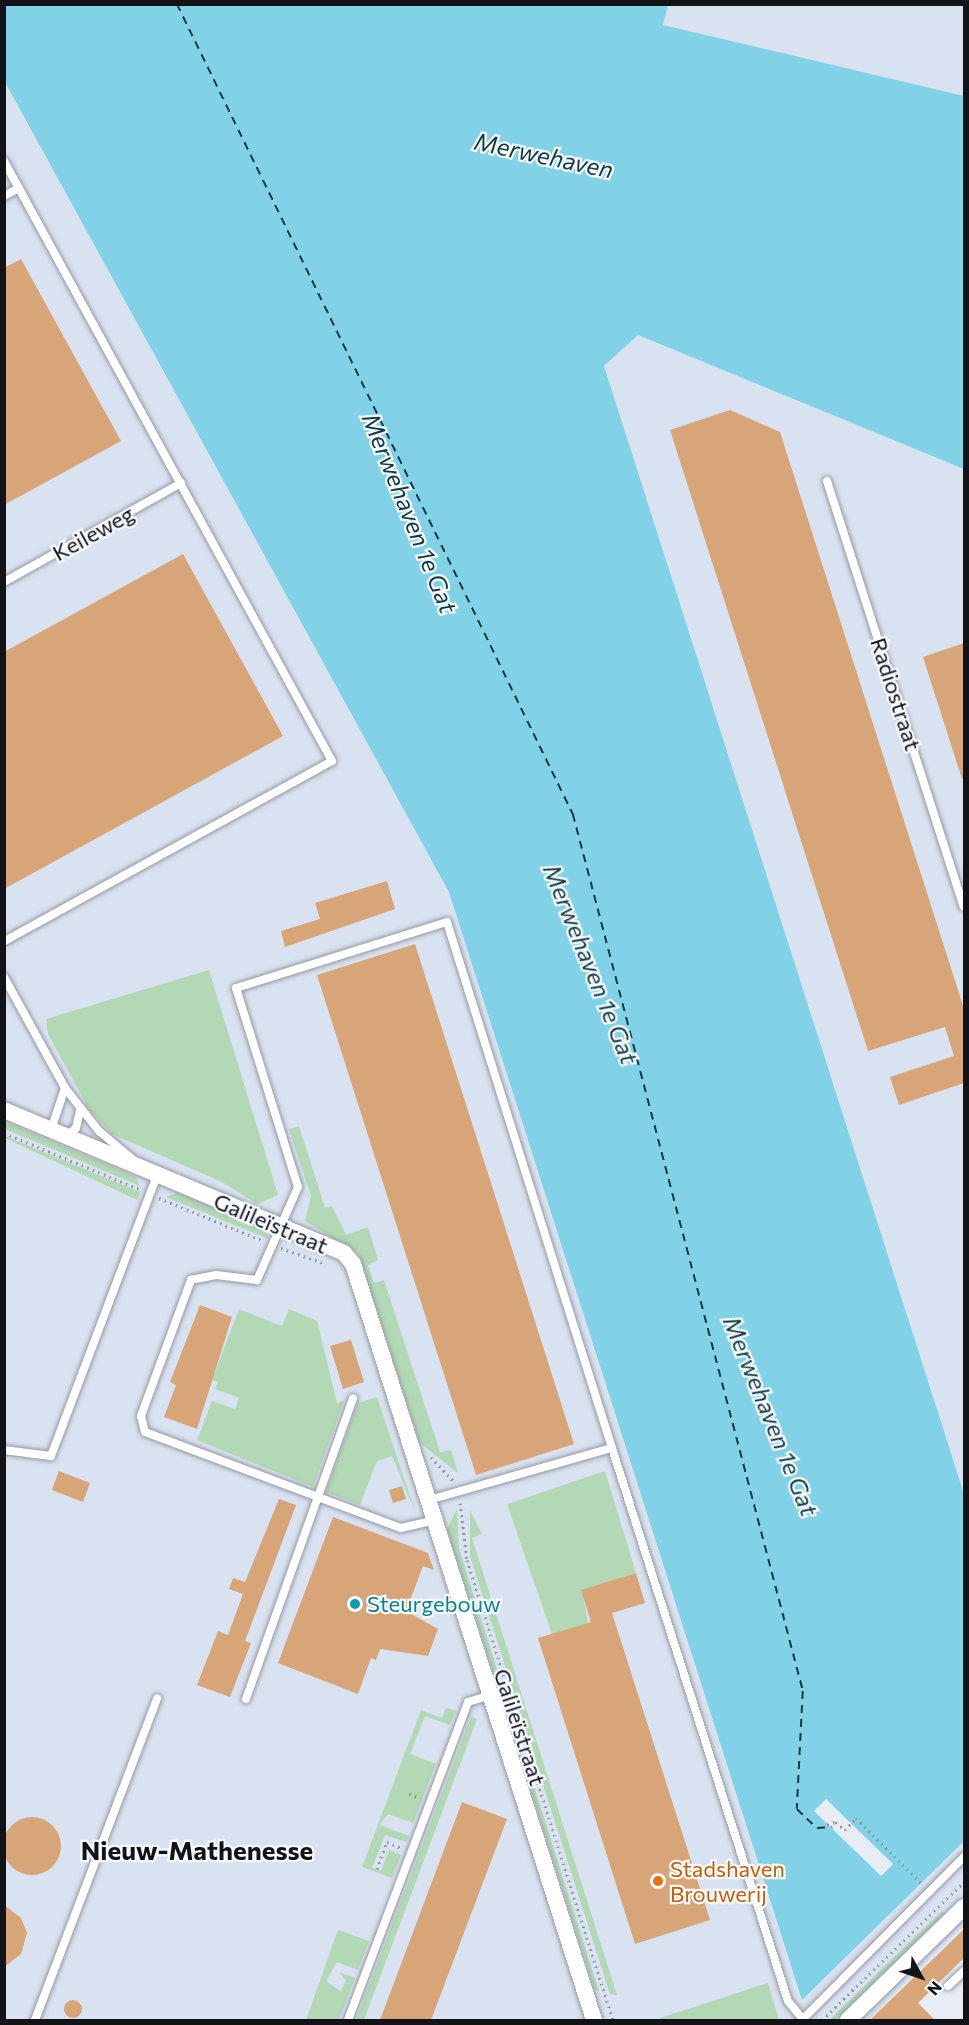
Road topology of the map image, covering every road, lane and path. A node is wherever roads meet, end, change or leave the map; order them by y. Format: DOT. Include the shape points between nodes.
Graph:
graph roads {
  1 [pos="4,161"];
  2 [pos="19,188"];
  3 [pos="4,196"];
  4 [pos="827,481"];
  5 [pos="182,483"];
  6 [pos="4,582"];
  7 [pos="964,907"];
  8 [pos="4,940"];
  9 [pos="4,977"];
  10 [pos="65,1088"];
  11 [pos="4,1110"];
  12 [pos="80,1110"];
  13 [pos="4,1133"];
  14 [pos="59,1133"];
  15 [pos="150,1171"];
  16 [pos="141,1190"];
  17 [pos="152,1195"];
  18 [pos="281,1226"];
  19 [pos="272,1244"];
  20 [pos="357,1272"];
  21 [pos="353,1398"];
  22 [pos="612,1448"];
  23 [pos="4,1450"];
  24 [pos="414,1451"];
  25 [pos="458,1492"];
  26 [pos="316,1496"];
  27 [pos="429,1500"];
  28 [pos="435,1520"];
  29 [pos="491,1695"];
  30 [pos="157,1698"];
  31 [pos="246,1699"];
  32 [pos="409,1794"];
  33 [pos="415,1796"];
  34 [pos="829,1826"];
  35 [pos="412,1852"];
  36 [pos="964,1857"];
  37 [pos="377,1869"];
  38 [pos="964,1882"];
  39 [pos="923,1885"];
  40 [pos="964,1906"];
  41 [pos="964,1971"];
  42 [pos="948,1986"];
  43 [pos="802,2019"];
  44 [pos="35,2020"];
  45 [pos="348,2020"];
  46 [pos="594,2020"];
  47 [pos="613,2020"];
  48 [pos="822,2020"];
  49 [pos="848,2020"];
  1 -- 2 [label="lane"];
  2 -- 3 [label="lane"];
  2 -- 5 [label="lane"];
  4 -- 7 [label="lane, Radiostraat"];
  5 -- 6 [label="lane, Keileweg"];
  5 -- 8 [label="lane" via="332,761"];
  9 -- 10 [label="lane"];
  10 -- 12 [label="lane"];
  10 -- 14 [label="lane"];
  11 -- 14 [label="street, Galileïstraat"];
  12 -- 14 [label="lane" via="76,1128"];
  12 -- 15 [label="lane"];
  13 -- 16 [label="path"];
  14 -- 15 [label="street, Galileïstraat"];
  15 -- 18 [label="street, Galileïstraat"];
  15 -- 23 [label="lane" via="51,1456"];
  17 -- 19 [label="path"];
  18 -- 19 [label="lane"];
  18 -- 20 [label="street, Galileïstraat" via="344,1253"];
  18 -- 22 [label="lane" via="298,1187 236,988 447,922"];
  19 -- 20 [label="path"];
  19 -- 26 [label="lane" via="257,1280 216,1275 191,1281 141,1416 145,1432"];
  20 -- 24 [label="street, Galileïstraat"];
  21 -- 26 [label="lane"];
  22 -- 25 [label="lane"];
  22 -- 43 [label="lane" via="788,2001"];
  24 -- 25 [label="path, Galileïstraat" via="446,1467"];
  24 -- 27 [label="street, Galileïstraat"];
  25 -- 27 [label="lane"];
  25 -- 47 [label="path, Galileïstraat" via="467,1560"];
  26 -- 28 [label="lane" via="401,1528"];
  26 -- 31 [label="lane"];
  27 -- 28 [label="street, Galileïstraat"];
  28 -- 29 [label="street, Galileïstraat"];
  29 -- 35 [label="lane" via="468,1702"];
  29 -- 46 [label="street, Galileïstraat"];
  30 -- 44 [label="lane"];
  32 -- 33 [label="path"];
  34 -- 39 [label="path" via="836,1821 845,1830 856,1818"];
  35 -- 37 [label="path" via="387,1842"];
  35 -- 45 [label="lane"];
  36 -- 43 [label="lane"];
  38 -- 48 [label="path"];
  40 -- 49 [label="street"];
  41 -- 42 [label="lane"];
}
